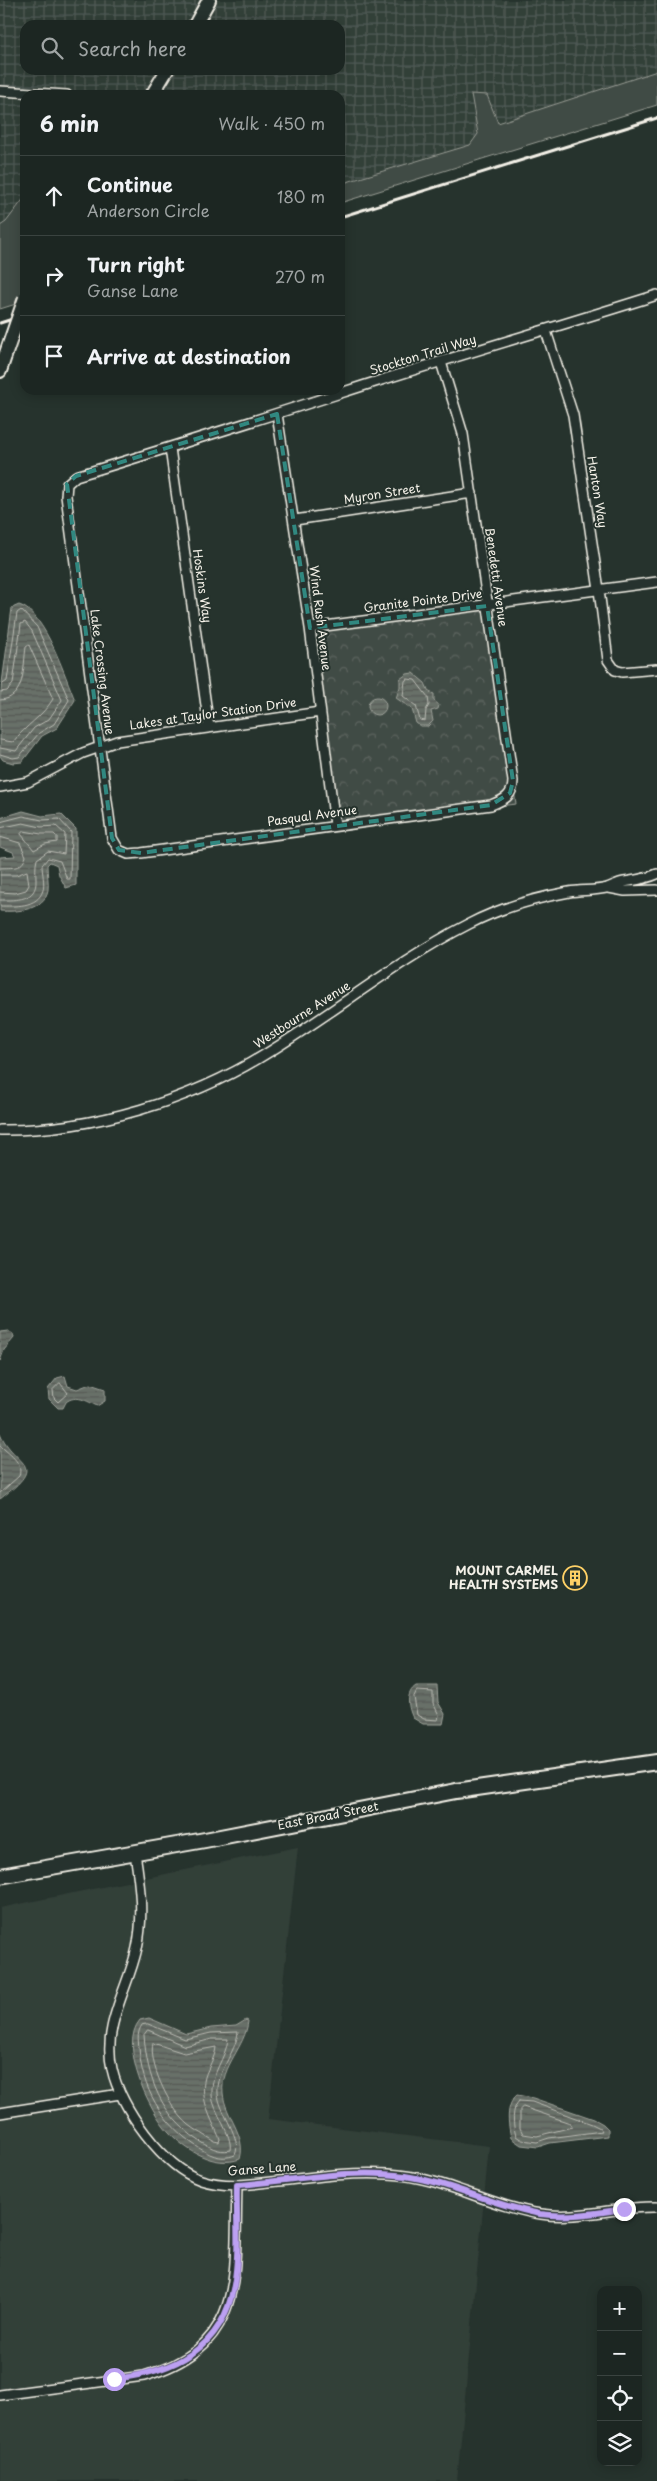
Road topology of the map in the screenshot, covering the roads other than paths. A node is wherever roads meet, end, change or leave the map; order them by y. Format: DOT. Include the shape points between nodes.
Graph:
graph roads {
  1 [pos="209,0"];
  2 [pos="198,20"];
  3 [pos="164,75"];
  4 [pos="155,90"];
  5 [pos="0,91"];
  6 [pos="20,92"];
  7 [pos="656,295"];
  8 [pos="657,305"];
  9 [pos="20,312"];
  10 [pos="546,331"];
  11 [pos="441,362"];
  12 [pos="0,370"];
  13 [pos="345,393"];
  14 [pos="338,395"];
  15 [pos="278,414"];
  16 [pos="170,448"];
  17 [pos="472,492"];
  18 [pos="66,496"];
  19 [pos="295,520"];
  20 [pos="657,582"];
  21 [pos="599,590"];
  22 [pos="487,606"];
  23 [pos="310,628"];
  24 [pos="657,669"];
  25 [pos="320,712"];
  26 [pos="209,727"];
  27 [pos="99,746"];
  28 [pos="0,787"];
  29 [pos="507,798"];
  30 [pos="335,825"];
  31 [pos="119,850"];
  32 [pos="657,874"];
  33 [pos="606,888"];
  34 [pos="657,890"];
  35 [pos="0,1130"];
  36 [pos="657,1762"];
  37 [pos="135,1853"];
  38 [pos="0,1876"];
  39 [pos="120,2094"];
  40 [pos="0,2113"];
  41 [pos="237,2185"];
  42 [pos="657,2207"];
  43 [pos="0,2395"];
  1 -- 2 [label="main road"];
  3 -- 4 [label="main road"];
  5 -- 6 [label="street"];
  7 -- 8 [label="street"];
  7 -- 10 [label="street, Stockton Trail Way"];
  9 -- 12 [label="main road, bridge"];
  10 -- 11 [label="street, Stockton Trail Way"];
  10 -- 21 [label="street, Hanton Way" via="573,415"];
  11 -- 13 [label="street, Stockton Trail Way"];
  11 -- 17 [label="street, Benedetti Avenue" via="464,434"];
  14 -- 15 [label="street, Stockton Trail Way"];
  15 -- 16 [label="street, Stockton Trail Way"];
  15 -- 19 [label="street, Wind Rush Avenue"];
  16 -- 18 [label="street, Stockton Trail Way" via="76,476 68,484"];
  16 -- 26 [label="street, Hoskins Way"];
  17 -- 19 [label="street, Myron Street"];
  17 -- 22 [label="street, Benedetti Avenue"];
  18 -- 27 [label="street, Lake Crossing Avenue"];
  19 -- 23 [label="street, Wind Rush Avenue"];
  20 -- 21 [label="street, Granite Pointe Drive"];
  21 -- 22 [label="street, Granite Pointe Drive"];
  21 -- 24 [label="street, Hanton Way" via="608,660 615,670"];
  22 -- 23 [label="street, Granite Pointe Drive"];
  22 -- 29 [label="street, Benedetti Avenue" via="513,781"];
  23 -- 25 [label="street, Wind Rush Avenue"];
  25 -- 26 [label="street, Lakes at Taylor Station Drive"];
  25 -- 30 [label="street, Wind Rush Avenue"];
  26 -- 27 [label="street, Lakes at Taylor Station Drive" via="117,740"];
  27 -- 28 [label="street, Lakes at Taylor Station Drive" via="28,782"];
  27 -- 31 [label="street, Lake Crossing Avenue" via="112,838"];
  29 -- 30 [label="street, Pasqual Avenue" via="491,805"];
  30 -- 31 [label="street, Pasqual Avenue" via="141,853 128,854"];
  32 -- 33 [label="street, Westbourne Avenue"];
  33 -- 34 [label="street, Westbourne Avenue"];
  33 -- 35 [label="street, Westbourne Avenue" via="568,892 510,908 469,924 267,1053 182,1095 111,1117"];
  36 -- 37 [label="highway, East Broad Street" via="456,1792"];
  37 -- 38 [label="highway, East Broad Street"];
  37 -- 39 [label="street, Ganse Lane" via="142,1912 141,1932 131,1971 112,2020 110,2040 112,2069"];
  39 -- 40 [label="street"];
  39 -- 41 [label="street, Ganse Lane" via="140,2125 172,2162 200,2180"];
  41 -- 42 [label="street, Ganse Lane" via="354,2174 389,2174 450,2185 505,2205 542,2214"];
  41 -- 43 [label="street" via="232,2295 217,2329 197,2350 167,2368 144,2376"];
}
